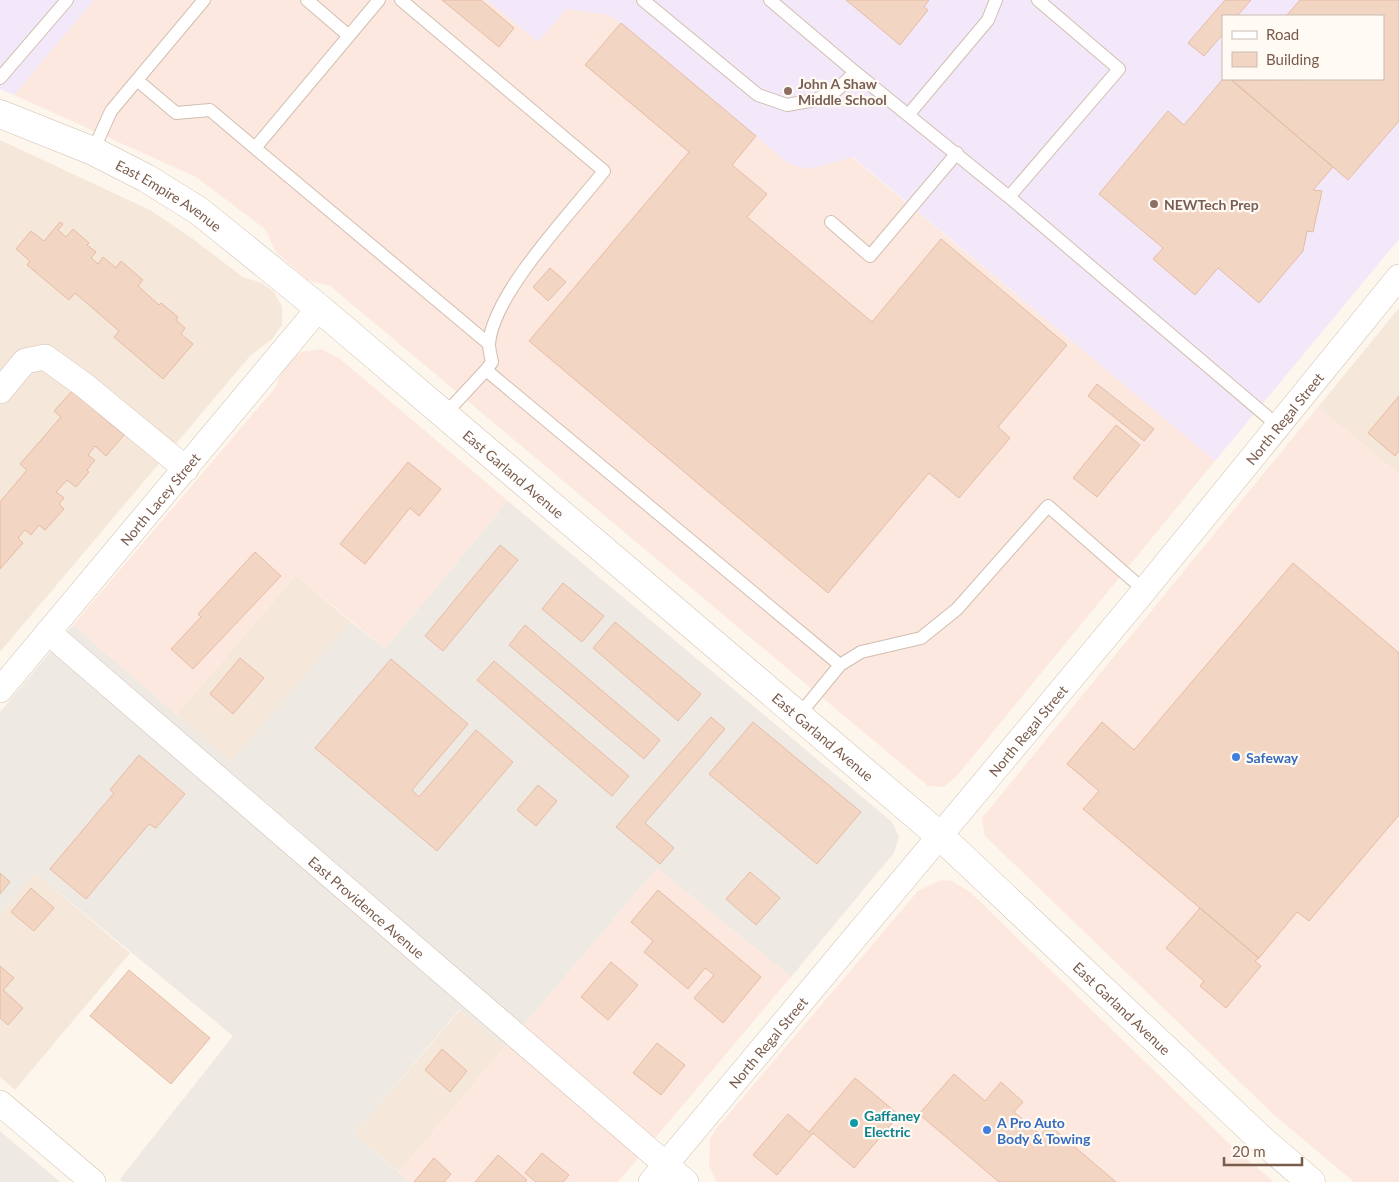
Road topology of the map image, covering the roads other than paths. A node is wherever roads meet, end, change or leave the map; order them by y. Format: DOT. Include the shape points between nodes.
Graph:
graph roads {
  1 [pos="67,0"];
  2 [pos="204,0"];
  3 [pos="307,0"];
  4 [pos="379,0"];
  5 [pos="401,0"];
  6 [pos="643,0"];
  7 [pos="770,0"];
  8 [pos="996,0"];
  9 [pos="1038,0"];
  10 [pos="349,36"];
  11 [pos="856,72"];
  12 [pos="0,78"];
  13 [pos="137,80"];
  14 [pos="0,114"];
  15 [pos="909,114"];
  16 [pos="255,148"];
  17 [pos="93,151"];
  18 [pos="957,154"];
  19 [pos="1009,197"];
  20 [pos="831,222"];
  21 [pos="1399,277"];
  22 [pos="319,308"];
  23 [pos="489,344"];
  24 [pos="486,370"];
  25 [pos="0,391"];
  26 [pos="445,414"];
  27 [pos="1277,425"];
  28 [pos="186,469"];
  29 [pos="1144,590"];
  30 [pos="48,632"];
  31 [pos="840,664"];
  32 [pos="0,690"];
  33 [pos="799,715"];
  34 [pos="939,834"];
  35 [pos="0,1103"];
  36 [pos="658,1173"];
  37 [pos="93,1182"];
  38 [pos="686,1182"];
  39 [pos="1311,1182"];
  1 -- 12 [label="lane"];
  2 -- 13 [label="lane"];
  3 -- 10 [label="lane"];
  4 -- 10 [label="lane"];
  5 -- 23 [label="lane" via="604,171 512,284"];
  6 -- 11 [label="lane" via="758,95 787,105 815,100 837,90"];
  7 -- 11 [label="lane"];
  8 -- 15 [label="lane" via="988,20"];
  9 -- 19 [label="lane" via="1119,69"];
  10 -- 16 [label="lane"];
  11 -- 15 [label="lane"];
  13 -- 16 [label="lane" via="176,112 210,110"];
  13 -- 17 [label="lane" via="111,110"];
  14 -- 17 [label="street, East Empire Avenue"];
  15 -- 18 [label="lane"];
  16 -- 23 [label="lane"];
  17 -- 22 [label="street, East Empire Avenue" via="146,178 199,211"];
  18 -- 19 [label="lane"];
  18 -- 20 [label="lane" via="870,256"];
  19 -- 27 [label="lane"];
  21 -- 27 [label="street, North Regal Street"];
  22 -- 26 [label="street, East Garland Avenue"];
  22 -- 28 [label="street, North Lacey Street"];
  23 -- 24 [label="lane" via="492,362"];
  24 -- 26 [label="lane"];
  24 -- 31 [label="lane"];
  25 -- 28 [label="street" via="25,361 45,357"];
  26 -- 33 [label="street, East Garland Avenue"];
  27 -- 29 [label="street, North Regal Street"];
  28 -- 30 [label="street, North Lacey Street"];
  29 -- 31 [label="lane" via="1048,506 957,609 921,638 861,652"];
  29 -- 34 [label="street, North Regal Street"];
  30 -- 32 [label="street, North Lacey Street"];
  30 -- 36 [label="street, East Providence Avenue"];
  31 -- 33 [label="lane"];
  33 -- 34 [label="street, East Garland Avenue"];
  34 -- 36 [label="street, North Regal Street"];
  34 -- 39 [label="street, East Garland Avenue" via="1249,1128"];
  35 -- 37 [label="street"];
  36 -- 38 [label="street, East Providence Avenue"];
}
